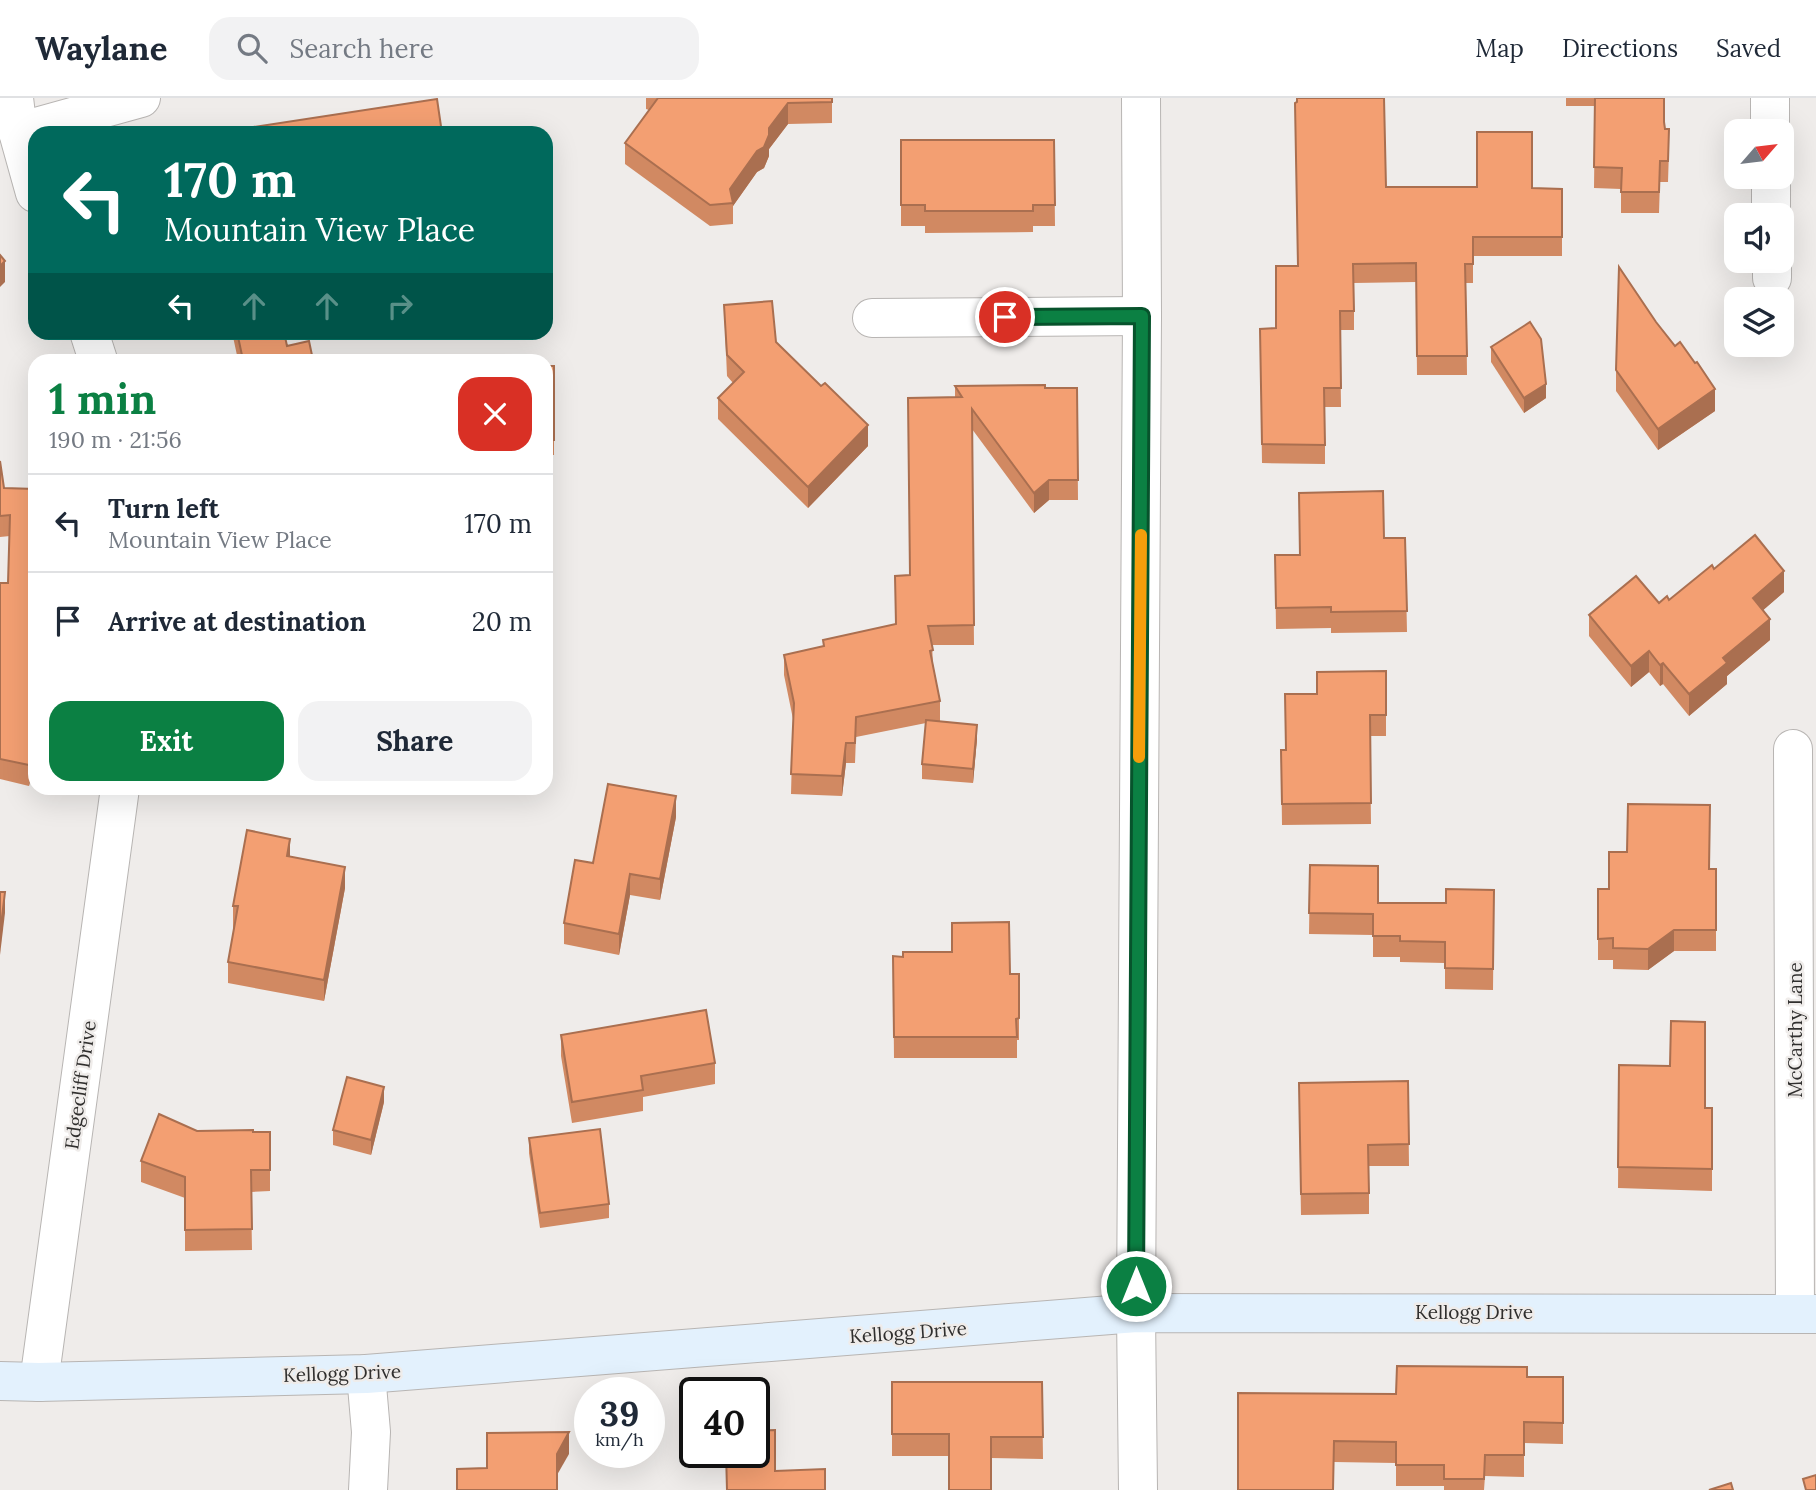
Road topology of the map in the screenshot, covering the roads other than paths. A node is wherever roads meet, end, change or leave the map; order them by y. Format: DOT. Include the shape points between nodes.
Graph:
graph roads {
  1 [pos="141,98"];
  2 [pos="1141,98"];
  3 [pos="1770,98"];
  4 [pos="16,115"];
  5 [pos="1770,119"];
  6 [pos="28,164"];
  7 [pos="1142,316"];
  8 [pos="872,318"];
  9 [pos="1793,749"];
  10 [pos="119,795"];
  11 [pos="1136,1313"];
  12 [pos="1806,1313"];
  13 [pos="366,1374"];
  14 [pos="0,1381"];
  15 [pos="39,1382"];
  16 [pos="368,1490"];
  17 [pos="1138,1490"];
  1 -- 4 [label="street"];
  2 -- 7 [label="street"];
  3 -- 5 [label="street"];
  4 -- 6 [label="street"];
  7 -- 8 [label="street"];
  7 -- 11 [label="street"];
  9 -- 12 [label="street, McCarthy Lane"];
  10 -- 15 [label="street, Edgecliff Drive"];
  11 -- 12 [label="main road, Kellogg Drive"];
  11 -- 13 [label="main road, Kellogg Drive"];
  11 -- 17 [label="street"];
  13 -- 15 [label="main road, Kellogg Drive"];
  13 -- 16 [label="street" via="371,1432"];
  14 -- 15 [label="main road, Kellogg Drive"];
}
